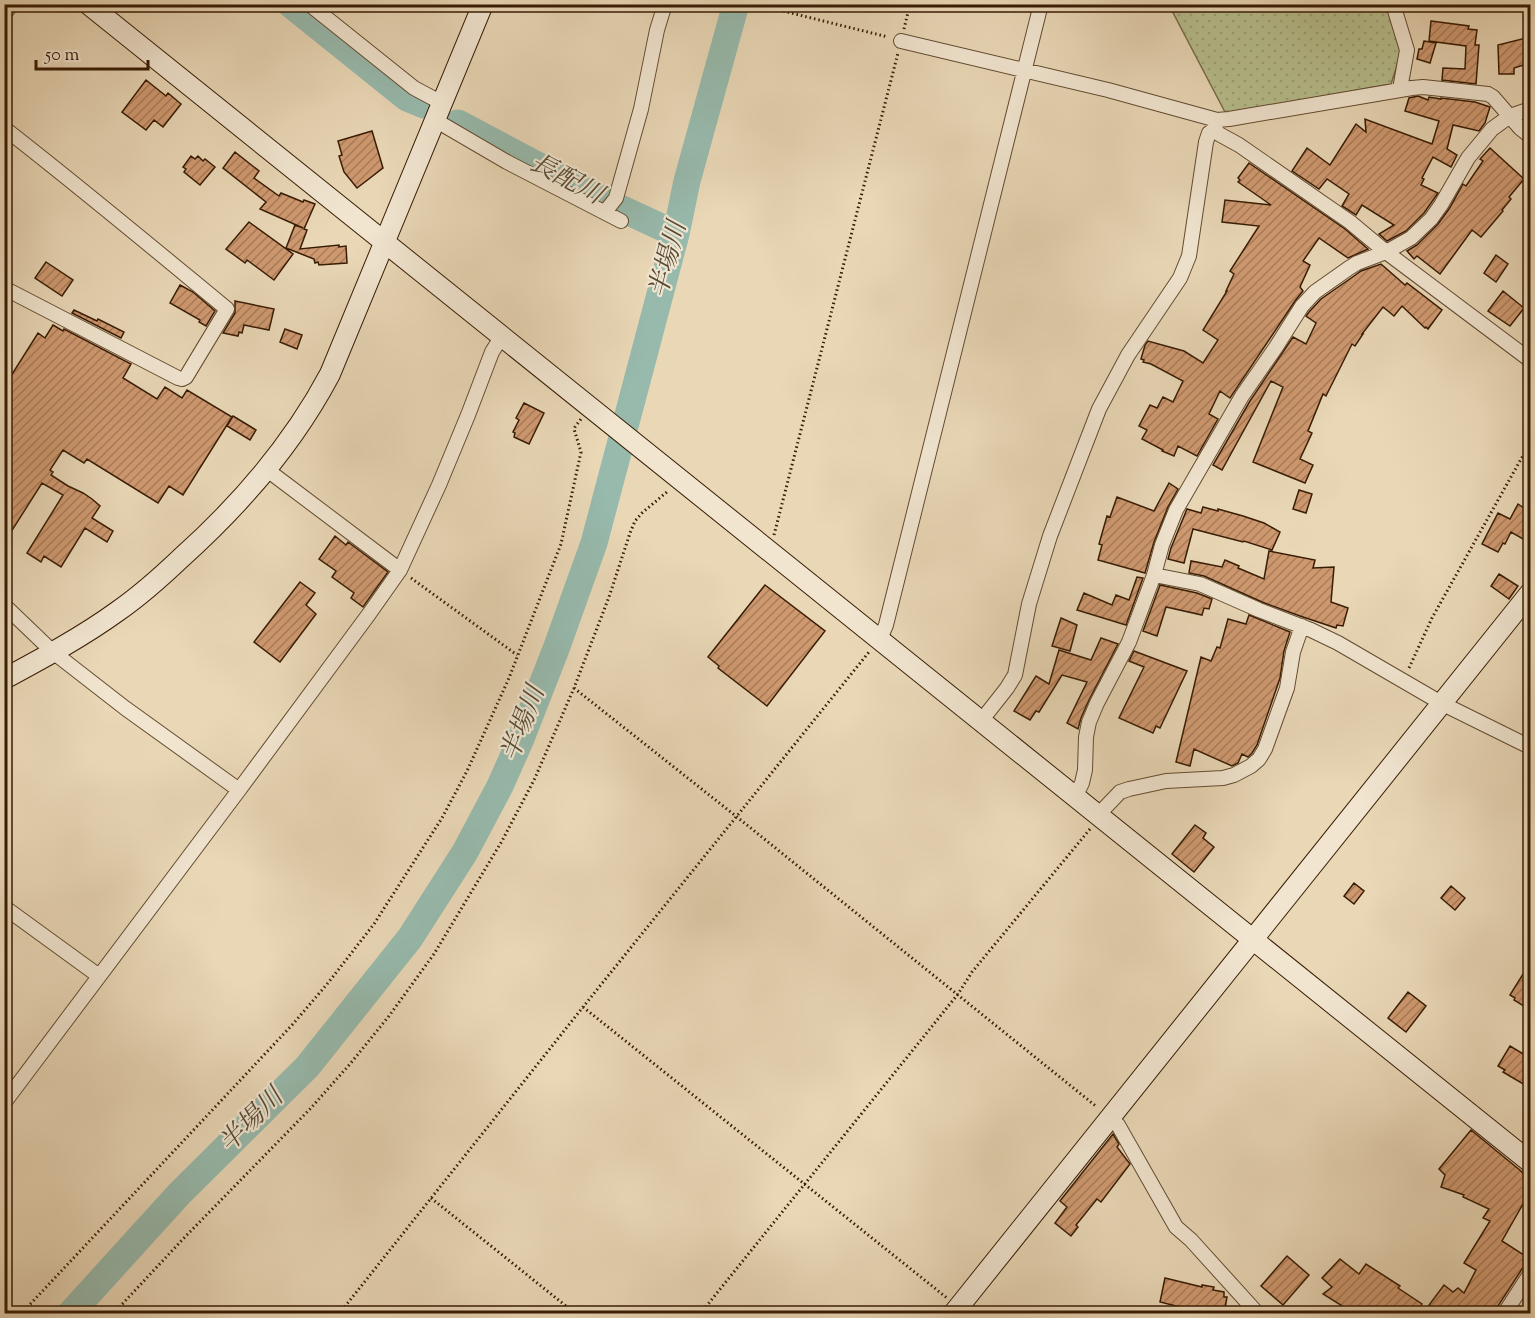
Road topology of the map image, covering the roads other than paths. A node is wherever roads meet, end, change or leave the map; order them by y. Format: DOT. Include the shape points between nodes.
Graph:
graph roads {
  1 [pos="12,4"];
  2 [pos="88,4"];
  3 [pos="309,4"];
  4 [pos="483,4"];
  5 [pos="665,4"];
  6 [pos="1041,4"];
  7 [pos="1394,4"];
  8 [pos="4,14"];
  9 [pos="901,41"];
  10 [pos="1024,71"];
  11 [pos="1400,89"];
  12 [pos="1530,109"];
  13 [pos="438,112"];
  14 [pos="1509,116"];
  15 [pos="1216,125"];
  16 [pos="4,128"];
  17 [pos="1530,136"];
  18 [pos="609,206"];
  19 [pos="621,221"];
  20 [pos="385,243"];
  21 [pos="1386,252"];
  22 [pos="4,288"];
  23 [pos="502,336"];
  24 [pos="1530,360"];
  25 [pos="266,469"];
  26 [pos="400,570"];
  27 [pos="1154,575"];
  28 [pos="1530,593"];
  29 [pos="4,605"];
  30 [pos="1302,626"];
  31 [pos="880,639"];
  32 [pos="53,652"];
  33 [pos="4,679"];
  34 [pos="1443,704"];
  35 [pos="981,721"];
  36 [pos="1530,747"];
  37 [pos="239,790"];
  38 [pos="1075,797"];
  39 [pos="1098,815"];
  40 [pos="4,907"];
  41 [pos="1253,939"];
  42 [pos="99,976"];
  43 [pos="4,1103"];
  44 [pos="1109,1117"];
  45 [pos="1530,1162"];
  46 [pos="1530,1274"];
  47 [pos="959,1311"];
  48 [pos="1252,1311"];
  49 [pos="1504,1314"];
  1 -- 8 [label="street"];
  2 -- 20 [label="street"];
  3 -- 13 [label="street"];
  4 -- 13 [label="street"];
  5 -- 18 [label="street" via="641,109"];
  6 -- 10 [label="street"];
  7 -- 11 [label="street" via="1407,50"];
  9 -- 10 [label="street"];
  10 -- 15 [label="street" via="1108,90"];
  10 -- 31 [label="street"];
  11 -- 14 [label="street" via="1423,87 1488,94"];
  11 -- 15 [label="street" via="1229,119"];
  12 -- 14 [label="street"];
  13 -- 18 [label="street" via="507,162"];
  13 -- 20 [label="street"];
  14 -- 17 [label="street"];
  14 -- 21 [label="street" via="1492,129 1468,158 1426,223 1411,238"];
  15 -- 21 [label="street" via="1219,134 1350,222"];
  15 -- 35 [label="street" via="1206,142 1189,256 1180,278 1128,355 1099,409 1050,536 1029,604 1015,675"];
  16 -- 22 [label="street" via="227,309 182,379"];
  18 -- 19 [label="street"];
  20 -- 23 [label="street"];
  20 -- 25 [label="street" via="322,389"];
  21 -- 24 [label="street"];
  21 -- 27 [label="street" via="1343,271 1302,306 1242,396 1176,510"];
  23 -- 26 [label="street"];
  23 -- 31 [label="street"];
  25 -- 26 [label="street"];
  25 -- 32 [label="street" via="209,533 158,580 117,612"];
  26 -- 37 [label="street"];
  27 -- 30 [label="street" via="1200,584"];
  27 -- 38 [label="street" via="1129,642 1089,722 1085,770"];
  28 -- 34 [label="street"];
  29 -- 32 [label="street"];
  30 -- 34 [label="street"];
  30 -- 39 [label="street" via="1287,688 1259,759 1223,778 1167,781 1120,792"];
  31 -- 35 [label="street"];
  32 -- 33 [label="street"];
  32 -- 37 [label="street"];
  34 -- 36 [label="street"];
  34 -- 41 [label="street"];
  35 -- 38 [label="street"];
  37 -- 42 [label="street"];
  38 -- 39 [label="street"];
  39 -- 41 [label="street"];
  40 -- 42 [label="street"];
  41 -- 44 [label="street"];
  41 -- 45 [label="street"];
  42 -- 43 [label="street"];
  44 -- 47 [label="street"];
  44 -- 48 [label="street" via="1118,1125 1176,1227"];
  46 -- 49 [label="street"];
}
